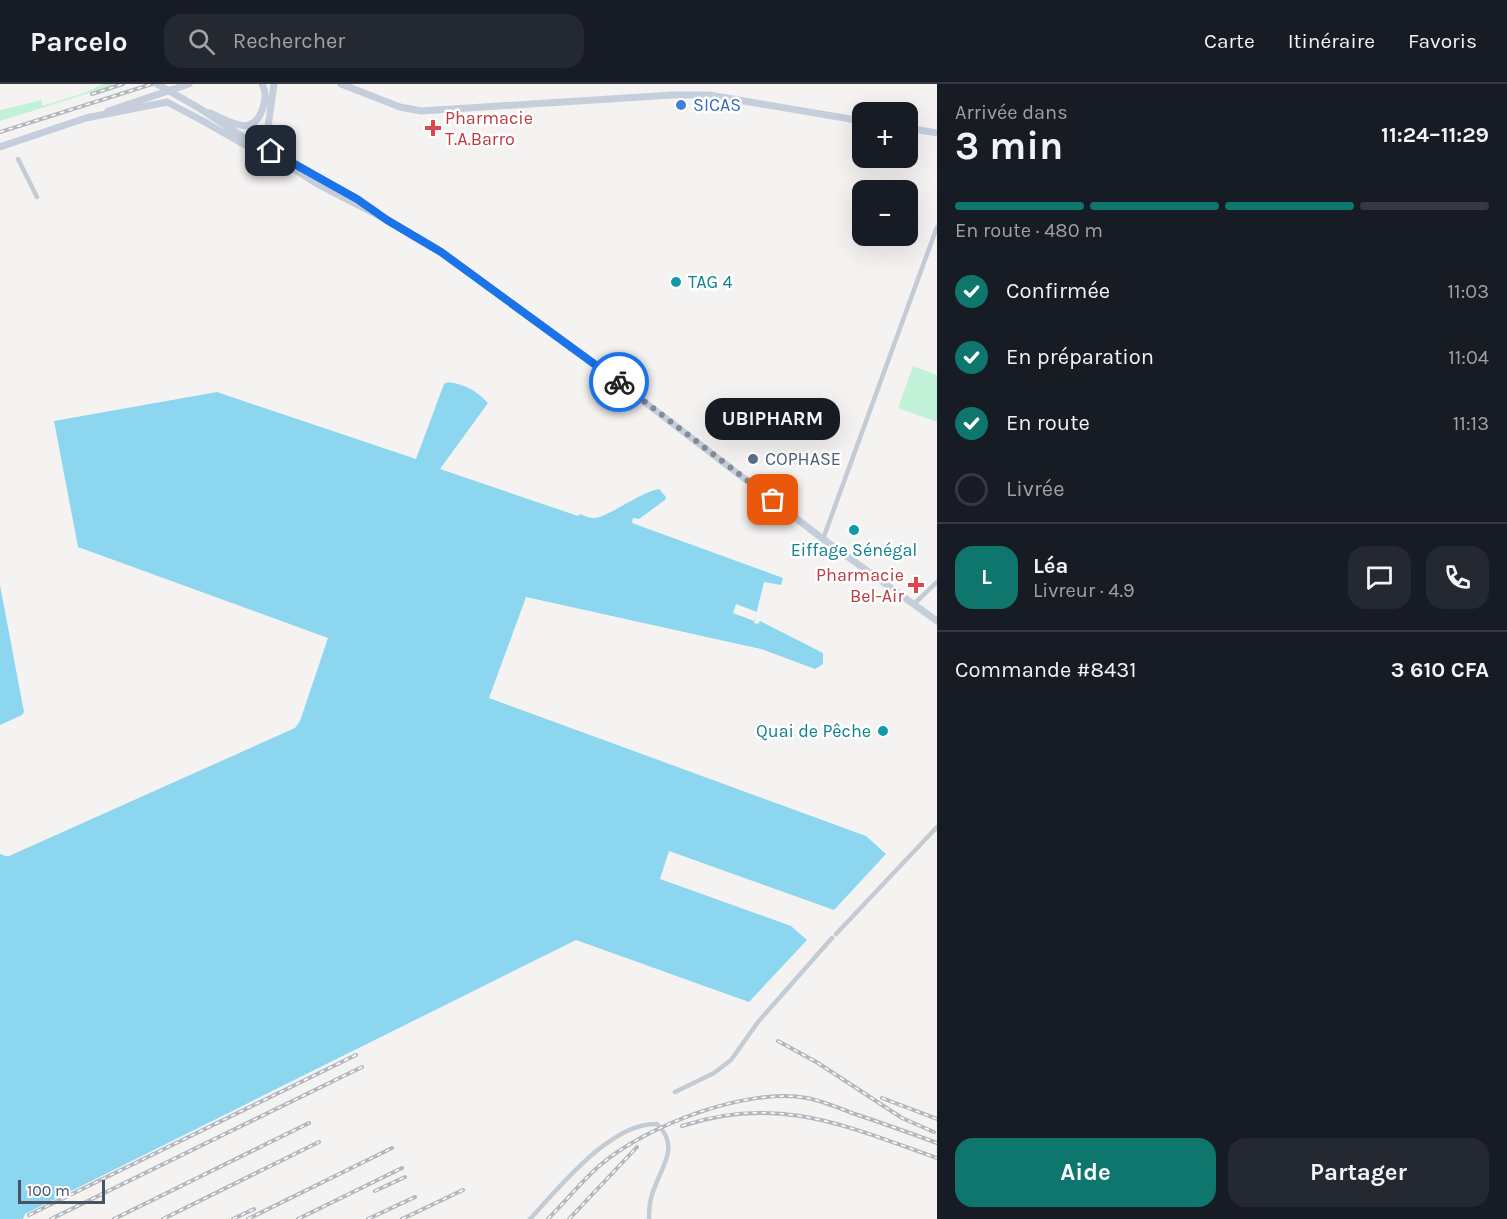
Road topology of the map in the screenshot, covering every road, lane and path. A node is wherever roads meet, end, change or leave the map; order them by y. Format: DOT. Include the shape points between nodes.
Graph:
graph roads {
  1 [pos="157,84"];
  2 [pos="189,84"];
  3 [pos="262,84"];
  4 [pos="274,84"];
  5 [pos="341,84"];
  6 [pos="162,92"];
  7 [pos="167,102"];
  8 [pos="86,118"];
  9 [pos="852,119"];
  10 [pos="256,122"];
  11 [pos="234,127"];
  12 [pos="918,130"];
  13 [pos="268,132"];
  14 [pos="937,133"];
  15 [pos="255,143"];
  16 [pos="0,147"];
  17 [pos="281,156"];
  18 [pos="18,159"];
  19 [pos="319,185"];
  20 [pos="38,196"];
  21 [pos="387,220"];
  22 [pos="937,227"];
  23 [pos="823,539"];
  24 [pos="937,582"];
  25 [pos="915,603"];
  26 [pos="937,621"];
  27 [pos="937,827"];
  28 [pos="675,1092"];
  29 [pos="530,1219"];
  30 [pos="648,1219"];
  1 -- 11 [label="street, bridge"];
  2 -- 6 [label="street"];
  3 -- 10 [label="street" via="265,102"];
  4 -- 13 [label="street"];
  5 -- 9 [label="street" via="421,111 703,95"];
  6 -- 7 [label="street"];
  6 -- 8 [label="street"];
  7 -- 8 [label="street"];
  7 -- 19 [label="street"];
  8 -- 16 [label="street"];
  10 -- 11 [label="street"];
  10 -- 13 [label="street"];
  11 -- 15 [label="street"];
  12 -- 14 [label="street"];
  13 -- 15 [label="street"];
  13 -- 17 [label="street" via="270,144"];
  15 -- 17 [label="street"];
  15 -- 19 [label="street"];
  17 -- 21 [label="street"];
  18 -- 20 [label="street"];
  19 -- 21 [label="street"];
  21 -- 23 [label="street" via="441,252 612,377"];
  22 -- 23 [label="street"];
  23 -- 25 [label="street"];
  24 -- 25 [label="street"];
  25 -- 26 [label="street"];
  27 -- 28 [label="street" via="834,936 758,1022 731,1060"];
  29 -- 30 [label="street" via="597,1150 634,1128 657,1124 665,1133 669,1152 652,1195"];
}
